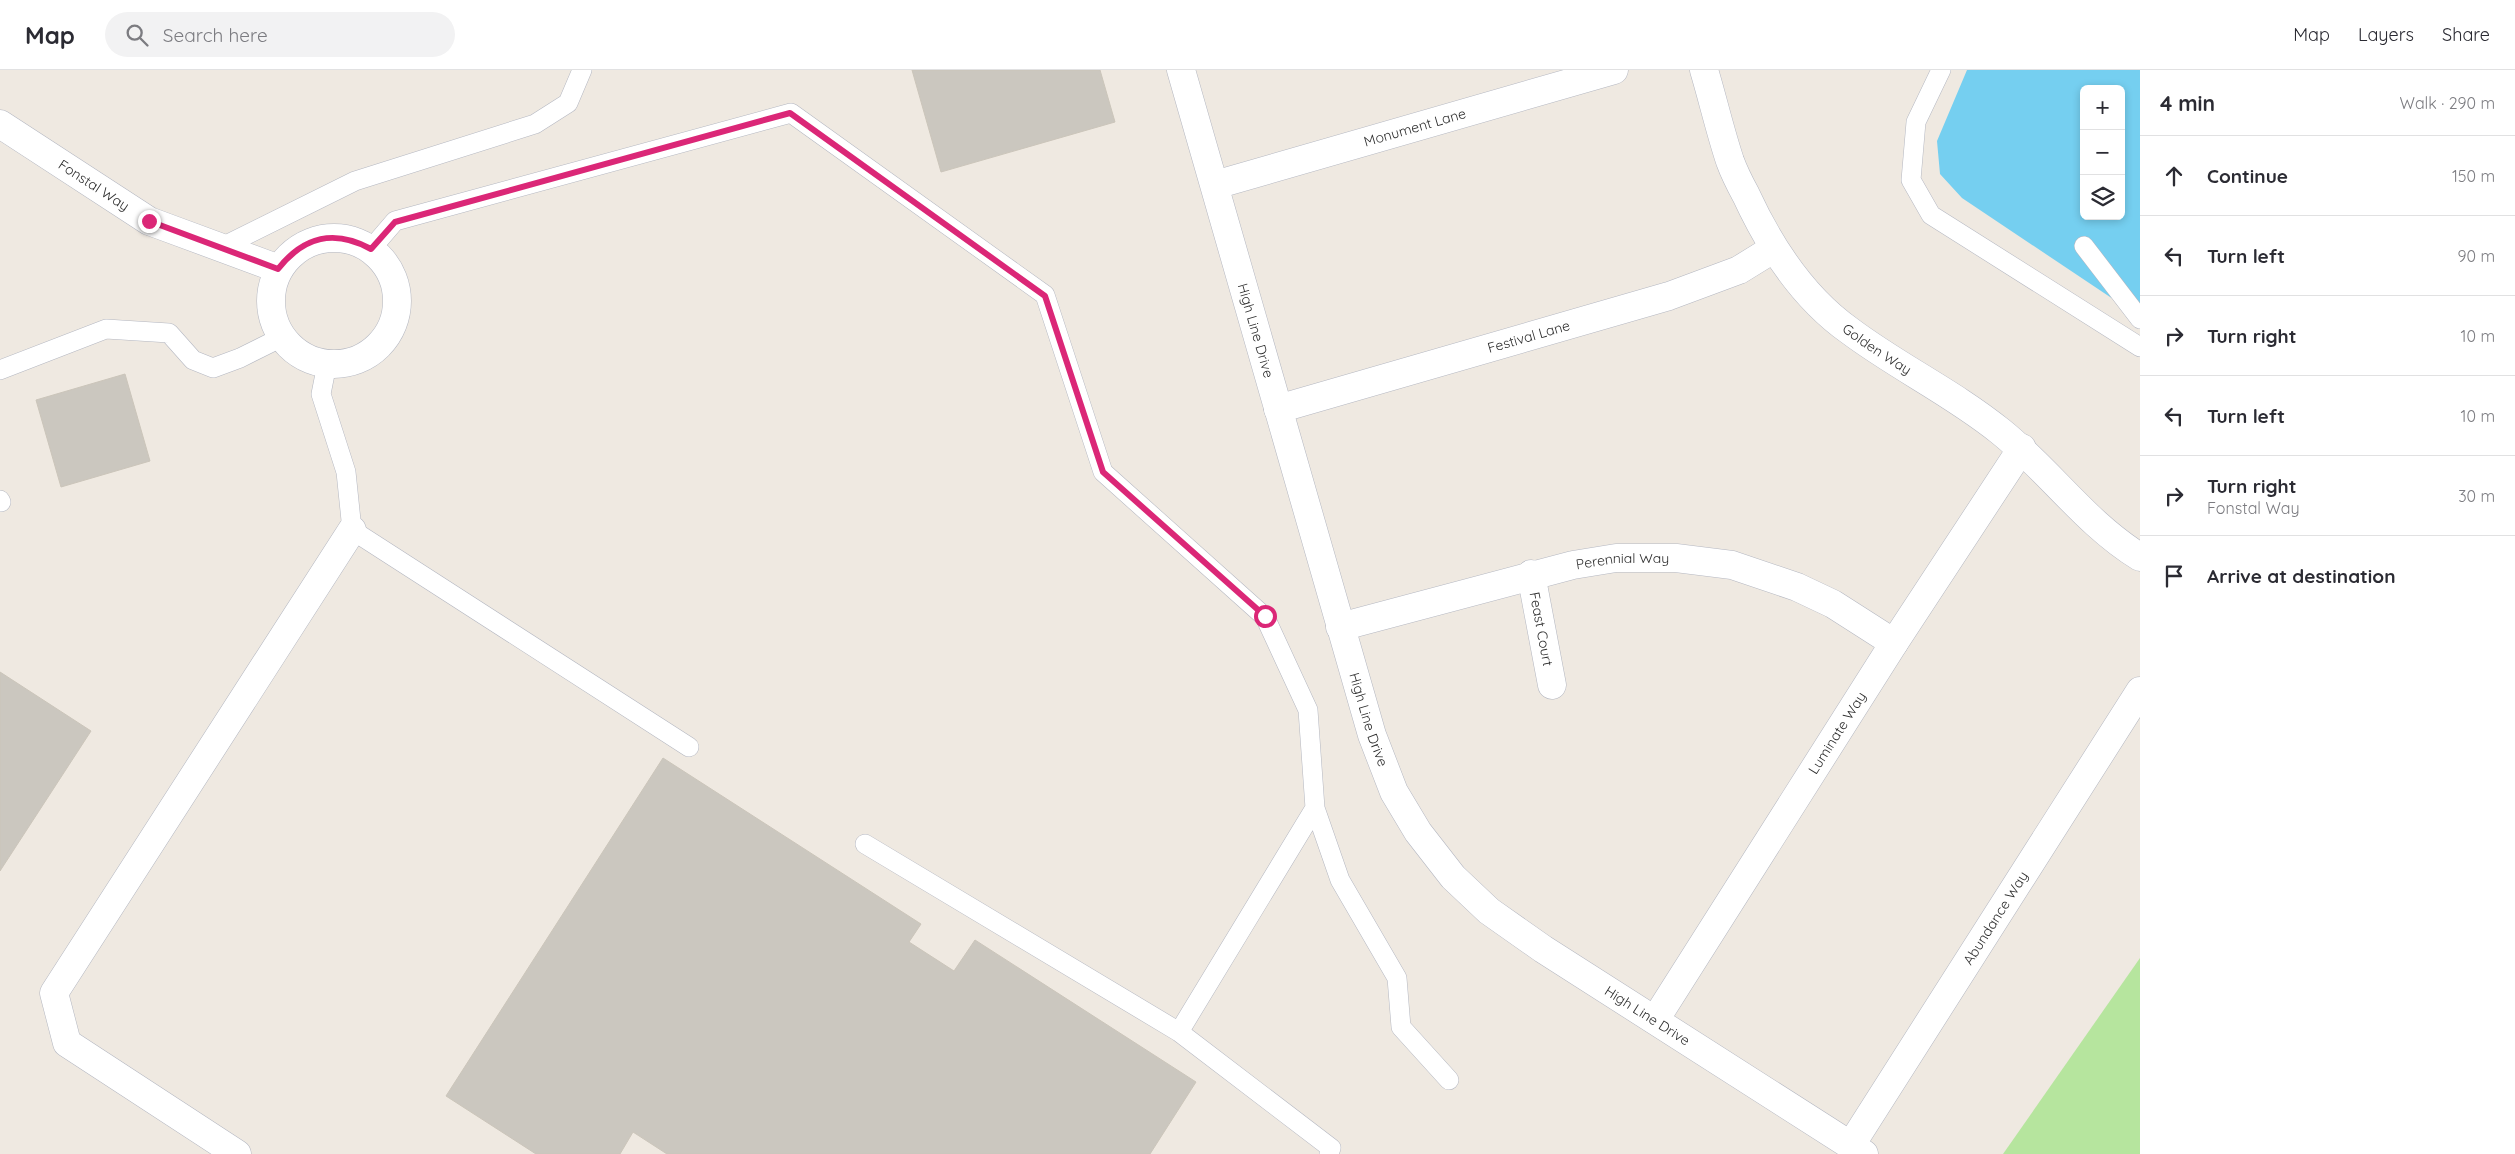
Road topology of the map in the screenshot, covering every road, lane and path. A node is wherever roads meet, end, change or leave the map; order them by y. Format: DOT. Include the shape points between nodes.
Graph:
graph roads {
  1 [pos="582,70"];
  2 [pos="1181,70"];
  3 [pos="1614,70"];
  4 [pos="1704,70"];
  5 [pos="1941,70"];
  6 [pos="0,124"];
  7 [pos="1215,185"];
  8 [pos="2084,246"];
  9 [pos="220,248"];
  10 [pos="371,249"];
  11 [pos="1773,249"];
  12 [pos="278,269"];
  13 [pos="2140,319"];
  14 [pos="282,337"];
  15 [pos="2140,347"];
  16 [pos="327,364"];
  17 [pos="0,370"];
  18 [pos="1278,408"];
  19 [pos="2022,448"];
  20 [pos="352,530"];
  21 [pos="2140,557"];
  22 [pos="1531,574"];
  23 [pos="1340,627"];
  24 [pos="1894,643"];
  25 [pos="1552,685"];
  26 [pos="2140,691"];
  27 [pos="689,747"];
  28 [pos="1315,808"];
  29 [pos="865,844"];
  30 [pos="1655,1020"];
  31 [pos="1179,1032"];
  32 [pos="1449,1080"];
  33 [pos="1858,1150"];
  34 [pos="237,1154"];
  35 [pos="1329,1154"];
  1 -- 9 [label="lane" via="568,103 536,124 354,181"];
  2 -- 7 [label="street, High Line Drive"];
  3 -- 7 [label="street, Monument Lane"];
  4 -- 11 [label="street, Golden Way" via="1731,163"];
  5 -- 15 [label="lane" via="1916,122 1911,180 1931,216"];
  6 -- 9 [label="street, Fonstal Way" via="149,221"];
  7 -- 18 [label="street, High Line Drive"];
  8 -- 13 [label="lane"];
  9 -- 12 [label="street, Fonstal Way"];
  10 -- 12 [label="street" via="338,237 320,239 296,250"];
  10 -- 16 [label="street" via="384,262 398,296 390,332 378,347 363,357 346,364"];
  10 -- 28 [label="lane" via="395,222 790,113 1045,296 1103,472 1265,616 1308,710"];
  11 -- 18 [label="street, Festival Lane" via="1739,270 1669,296"];
  11 -- 19 [label="street, Golden Way" via="1814,300 1847,330 1959,401"];
  12 -- 14 [label="street" via="270,304"];
  14 -- 16 [label="street" via="302,355"];
  14 -- 17 [label="lane" via="213,368 193,360 168,333 106,329"];
  16 -- 20 [label="lane" via="322,394 346,472"];
  18 -- 23 [label="street, High Line Drive"];
  19 -- 21 [label="street, Golden Way" via="2080,509"];
  19 -- 24 [label="street, Luminate Way"];
  20 -- 27 [label="lane"];
  20 -- 34 [label="street" via="54,993 67,1043"];
  22 -- 23 [label="street, Perennial Way"];
  22 -- 24 [label="street, Perennial Way" via="1616,558 1676,558 1732,565 1797,587 1833,604"];
  22 -- 25 [label="street, Feast Court"];
  23 -- 30 [label="street, High Line Drive" via="1372,735 1394,792 1418,832 1453,877 1489,911"];
  24 -- 30 [label="street, Luminate Way"];
  26 -- 33 [label="street, Abundance Way"];
  28 -- 31 [label="lane"];
  28 -- 32 [label="lane" via="1340,880 1397,978 1401,1027"];
  29 -- 31 [label="lane"];
  30 -- 33 [label="street, High Line Drive"];
  31 -- 35 [label="lane" via="1331,1148"];
}
